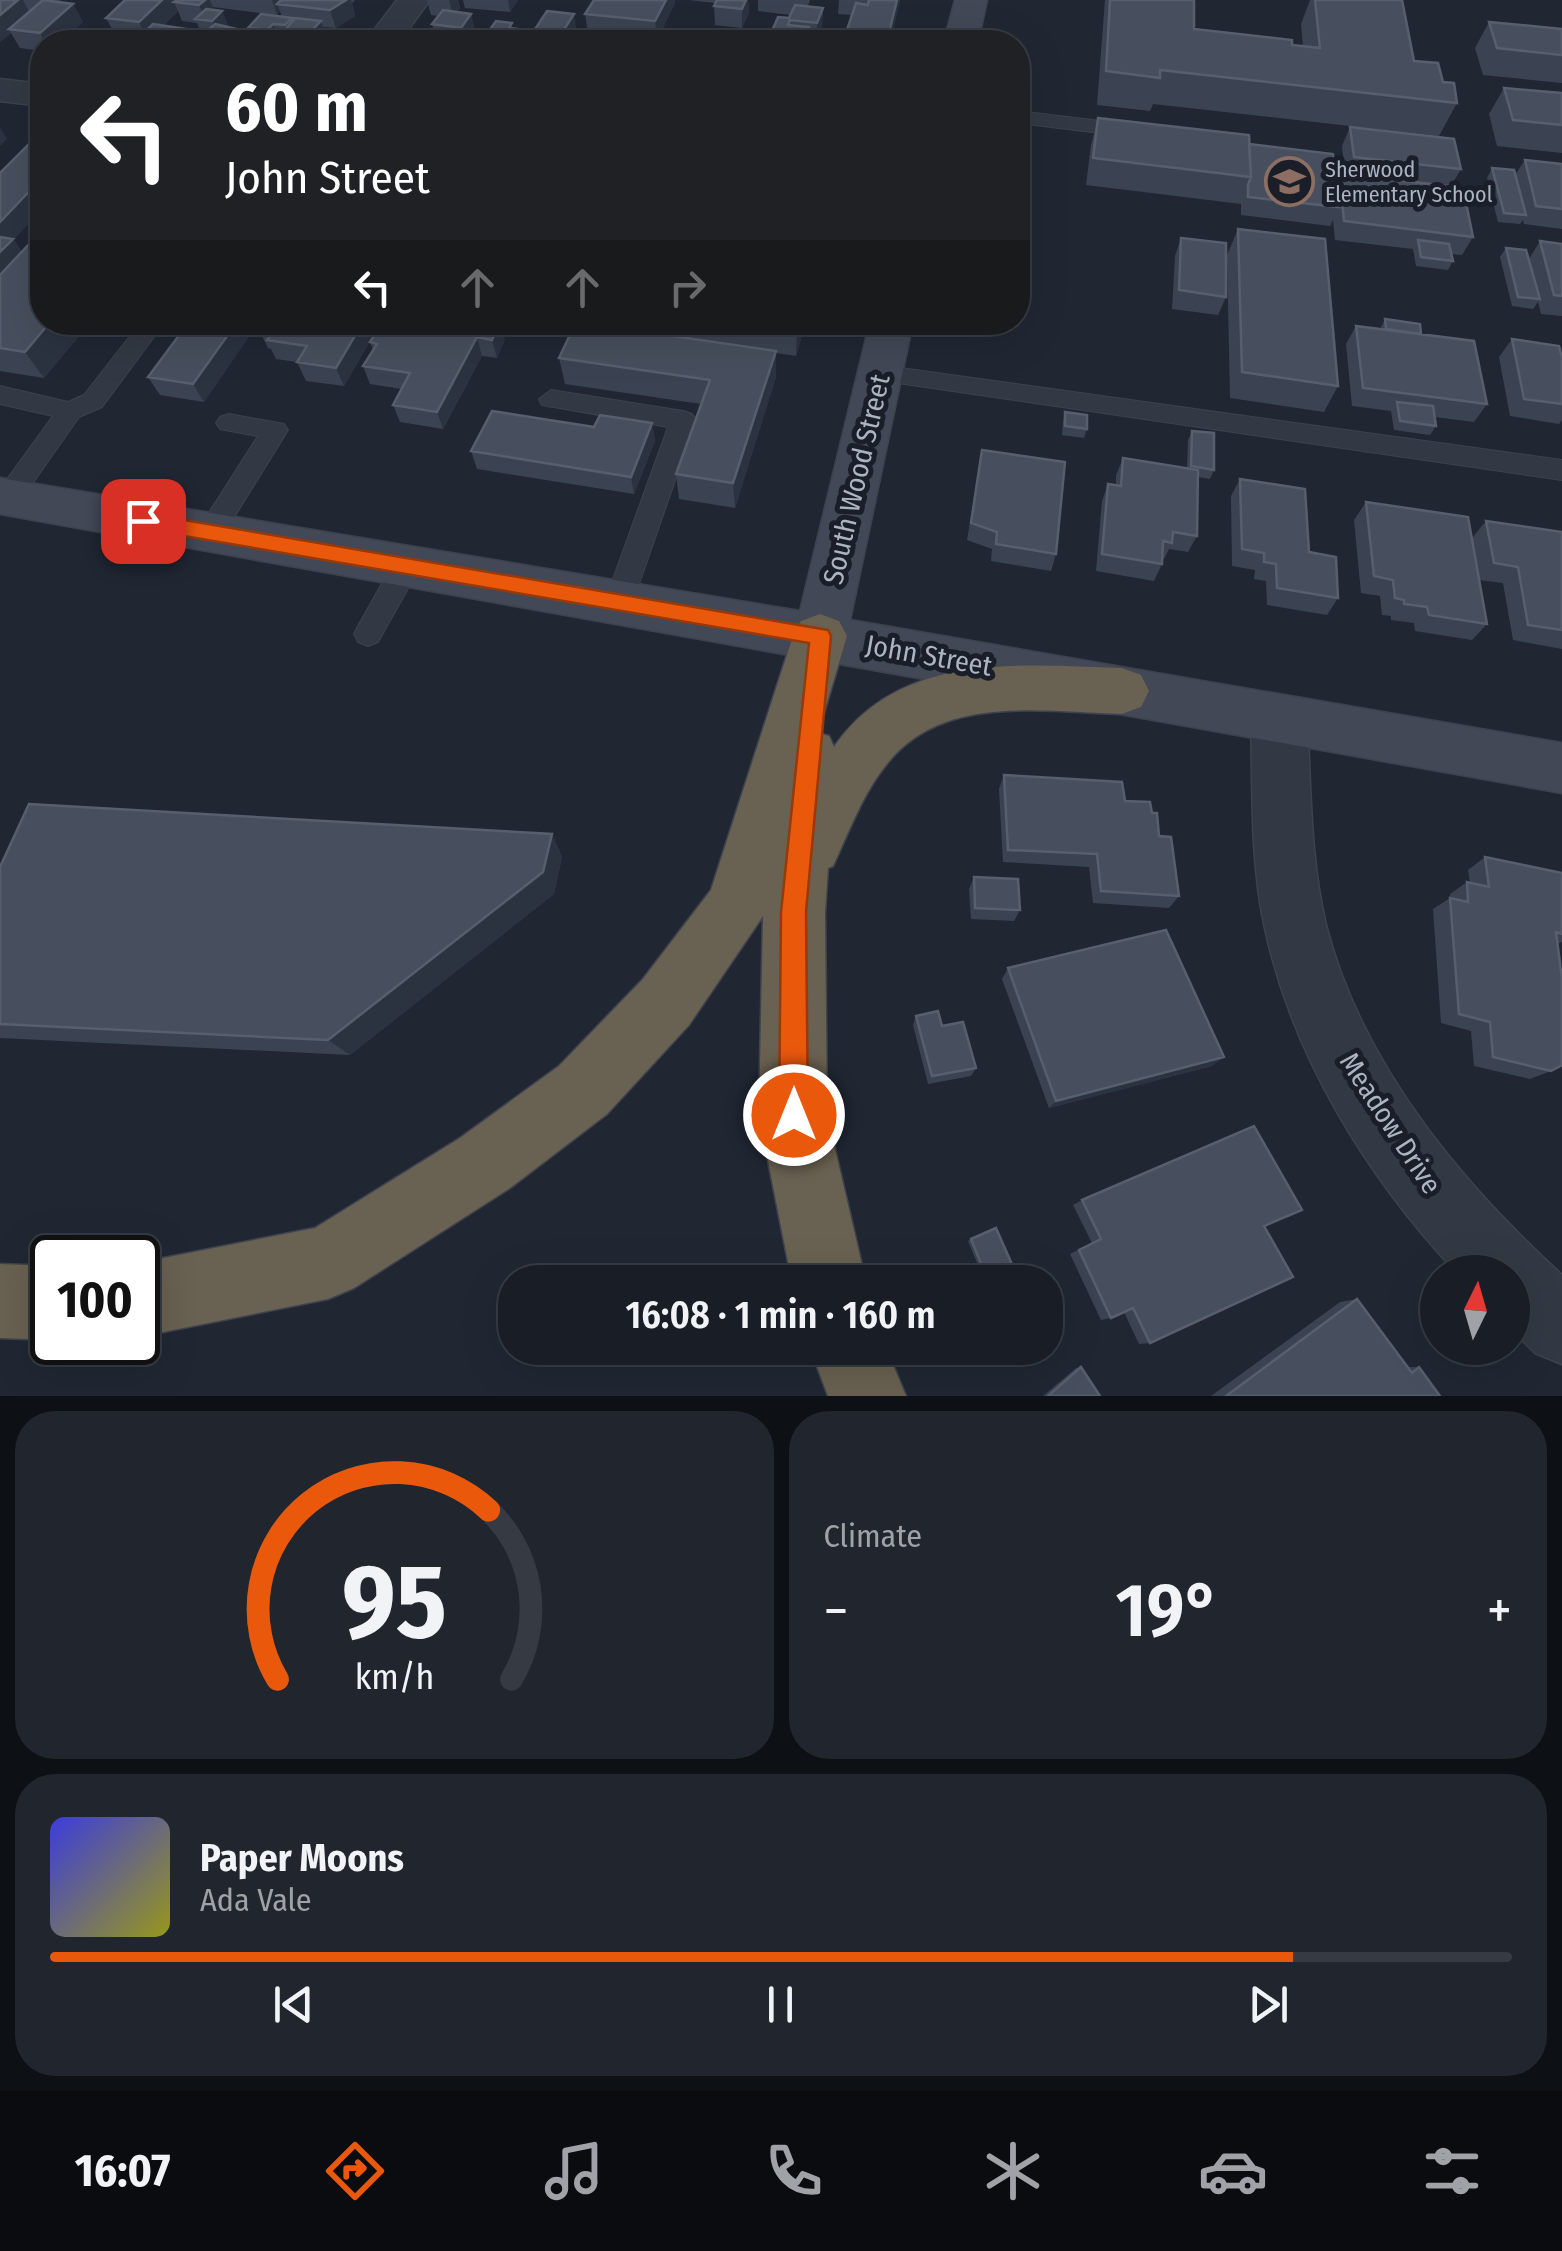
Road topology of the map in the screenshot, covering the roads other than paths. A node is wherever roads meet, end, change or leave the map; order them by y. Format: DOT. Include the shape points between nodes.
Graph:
graph roads {
  1 [pos="414,0"];
  2 [pos="971,0"];
  3 [pos="391,30"];
  4 [pos="964,30"];
  5 [pos="0,90"];
  6 [pos="30,94"];
  7 [pos="1030,118"];
  8 [pos="1147,132"];
  9 [pos="144,335"];
  10 [pos="889,335"];
  11 [pos="879,373"];
  12 [pos="0,395"];
  13 [pos="551,399"];
  14 [pos="70,411"];
  15 [pos="229,422"];
  16 [pos="1562,470"];
  17 [pos="4,497"];
  18 [pos="210,533"];
  19 [pos="407,565"];
  20 [pos="618,604"];
  21 [pos="368,634"];
  22 [pos="820,636"];
  23 [pos="1122,690"];
  24 [pos="1280,719"];
  25 [pos="1562,768"];
  26 [pos="794,912"];
  27 [pos="1491,1255"];
  28 [pos="825,1265"];
  29 [pos="160,1296"];
  30 [pos="1530,1296"];
  31 [pos="0,1302"];
  32 [pos="30,1303"];
  33 [pos="1562,1326"];
  34 [pos="855,1365"];
  35 [pos="867,1396"];
  1 -- 3 [label="street"];
  2 -- 4 [label="main road"];
  5 -- 6 [label="street"];
  7 -- 8 [label="lane"];
  9 -- 14 [label="lane" via="94,401"];
  10 -- 11 [label="main road, South Wood Street"];
  11 -- 16 [label="lane"];
  11 -- 22 [label="main road, South Wood Street"];
  12 -- 14 [label="lane"];
  13 -- 20 [label="lane" via="683,420"];
  14 -- 17 [label="lane"];
  15 -- 18 [label="lane" via="275,430"];
  17 -- 18 [label="main road, John Street"];
  18 -- 19 [label="main road, John Street"];
  19 -- 20 [label="main road, John Street"];
  19 -- 21 [label="lane"];
  20 -- 22 [label="main road, John Street"];
  22 -- 23 [label="main road, John Street"];
  22 -- 26 [label="highway"];
  22 -- 29 [label="highway" via="737,906 666,1002 583,1090 486,1163 328,1262"];
  23 -- 24 [label="main road, John Street"];
  23 -- 26 [label="highway" via="962,690 905,708 838,790 807,858"];
  24 -- 25 [label="main road, John Street"];
  24 -- 27 [label="street, Meadow Drive" via="1290,895 1330,1024 1378,1113"];
  26 -- 28 [label="highway" via="794,1115"];
  30 -- 33 [label="street"];
  31 -- 32 [label="highway"];
  34 -- 35 [label="highway"];
}
